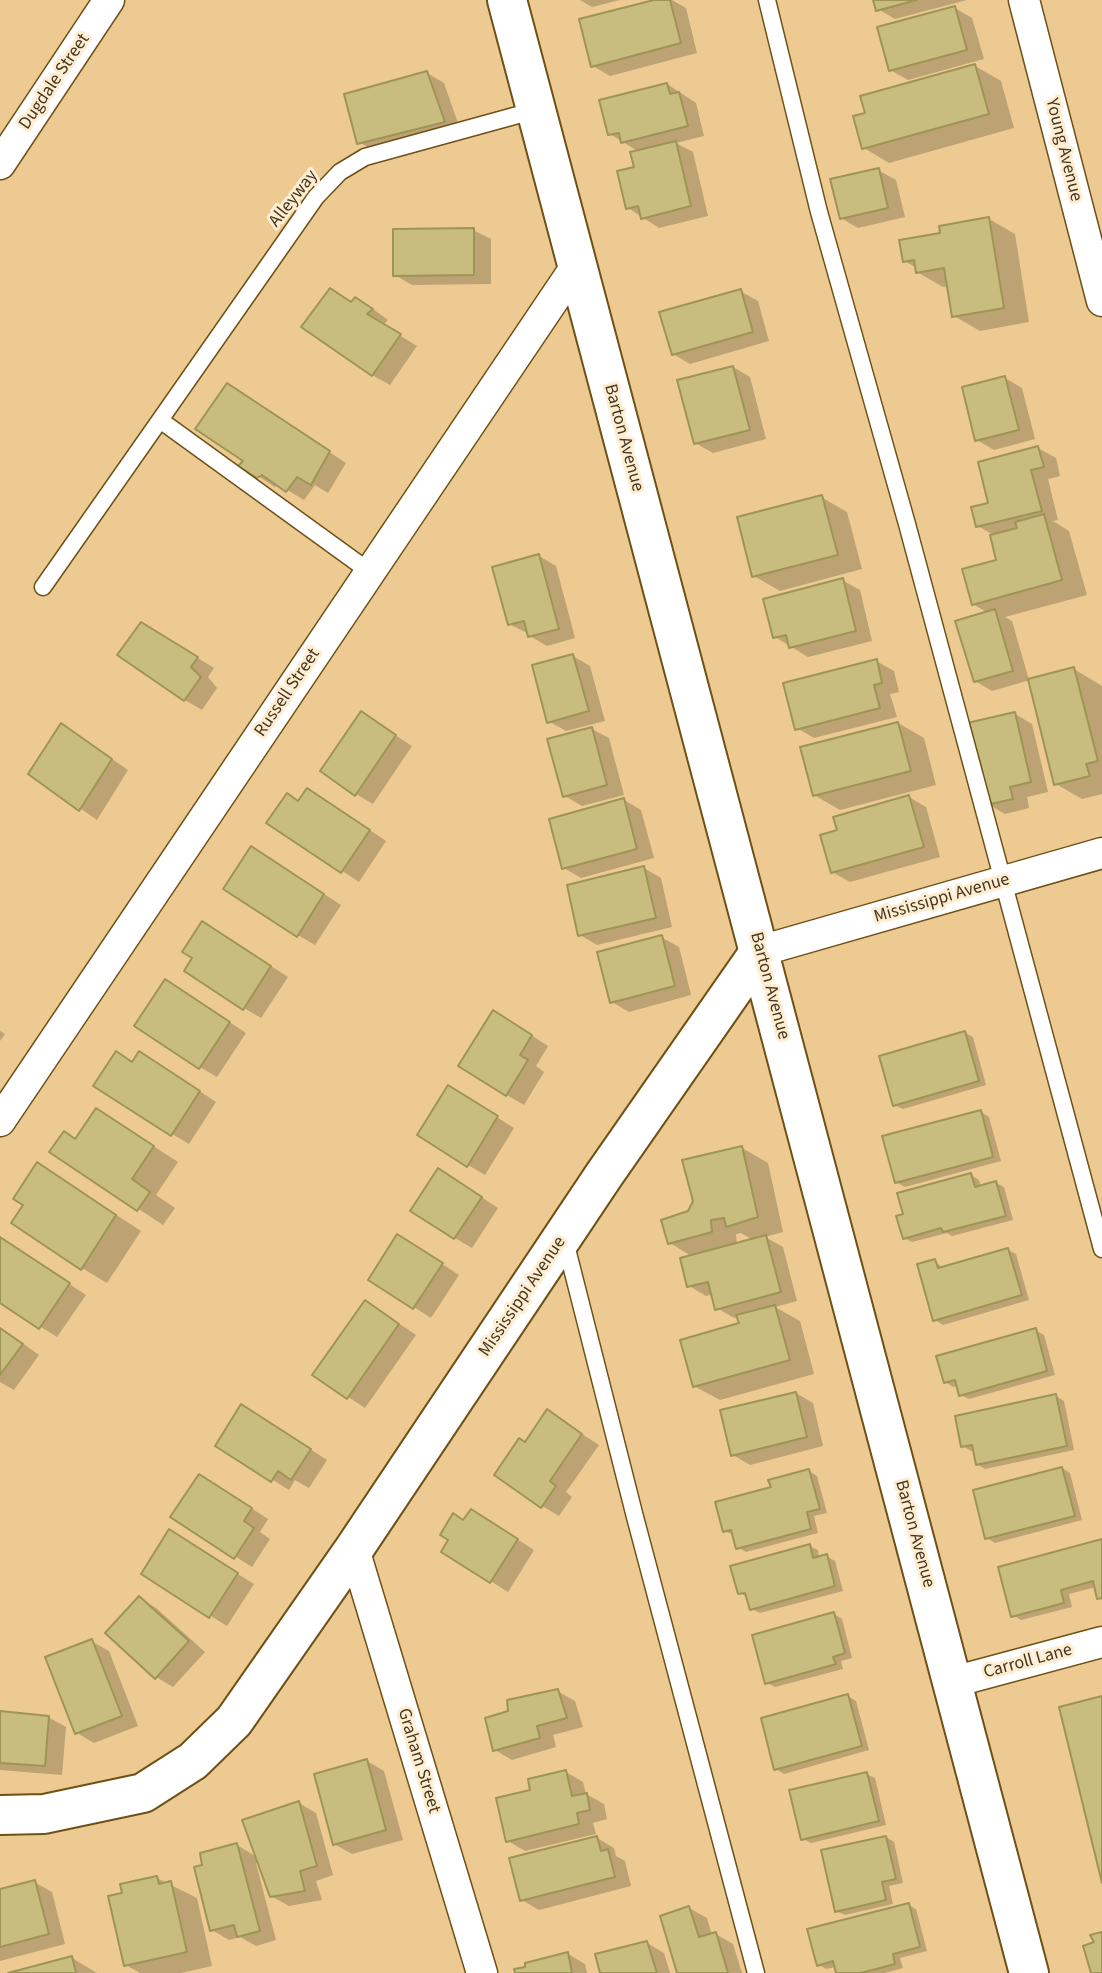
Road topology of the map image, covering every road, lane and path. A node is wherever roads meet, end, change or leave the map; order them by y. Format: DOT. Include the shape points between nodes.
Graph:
graph roads {
  1 [pos="110,0"];
  2 [pos="507,0"];
  3 [pos="767,0"];
  4 [pos="1024,0"];
  5 [pos="536,110"];
  6 [pos="0,164"];
  7 [pos="577,265"];
  8 [pos="1102,301"];
  9 [pos="160,420"];
  10 [pos="370,572"];
  11 [pos="43,587"];
  12 [pos="1102,853"];
  13 [pos="1002,882"];
  14 [pos="760,951"];
  15 [pos="0,1121"];
  16 [pos="564,1236"];
  17 [pos="1102,1249"];
  18 [pos="354,1549"];
  19 [pos="1102,1642"];
  20 [pos="953,1682"];
  21 [pos="0,1815"];
  22 [pos="482,1973"];
  23 [pos="756,1973"];
  24 [pos="1029,1973"];
  1 -- 6 [label="street, Dugdale Street"];
  2 -- 5 [label="main road, Barton Avenue"];
  3 -- 13 [label="lane" via="819,212"];
  4 -- 8 [label="street, Young Avenue"];
  5 -- 7 [label="main road, Barton Avenue"];
  5 -- 9 [label="lane, Alleyway" via="365,158 340,172 316,197"];
  7 -- 10 [label="street, Russell Street"];
  7 -- 14 [label="main road, Barton Avenue"];
  9 -- 10 [label="lane"];
  9 -- 11 [label="lane, Alleyway"];
  10 -- 15 [label="street, Russell Street"];
  12 -- 13 [label="street, Mississippi Avenue"];
  13 -- 14 [label="street, Mississippi Avenue"];
  13 -- 17 [label="lane"];
  14 -- 16 [label="main road, Mississippi Avenue"];
  14 -- 20 [label="main road, Barton Avenue"];
  16 -- 18 [label="main road, Mississippi Avenue"];
  16 -- 23 [label="lane"];
  18 -- 21 [label="main road, Mississippi Avenue" via="234,1721 192,1760 143,1793 44,1814"];
  18 -- 22 [label="street, Graham Street"];
  19 -- 20 [label="street, Carroll Lane"];
  20 -- 24 [label="main road, Barton Avenue"];
}
